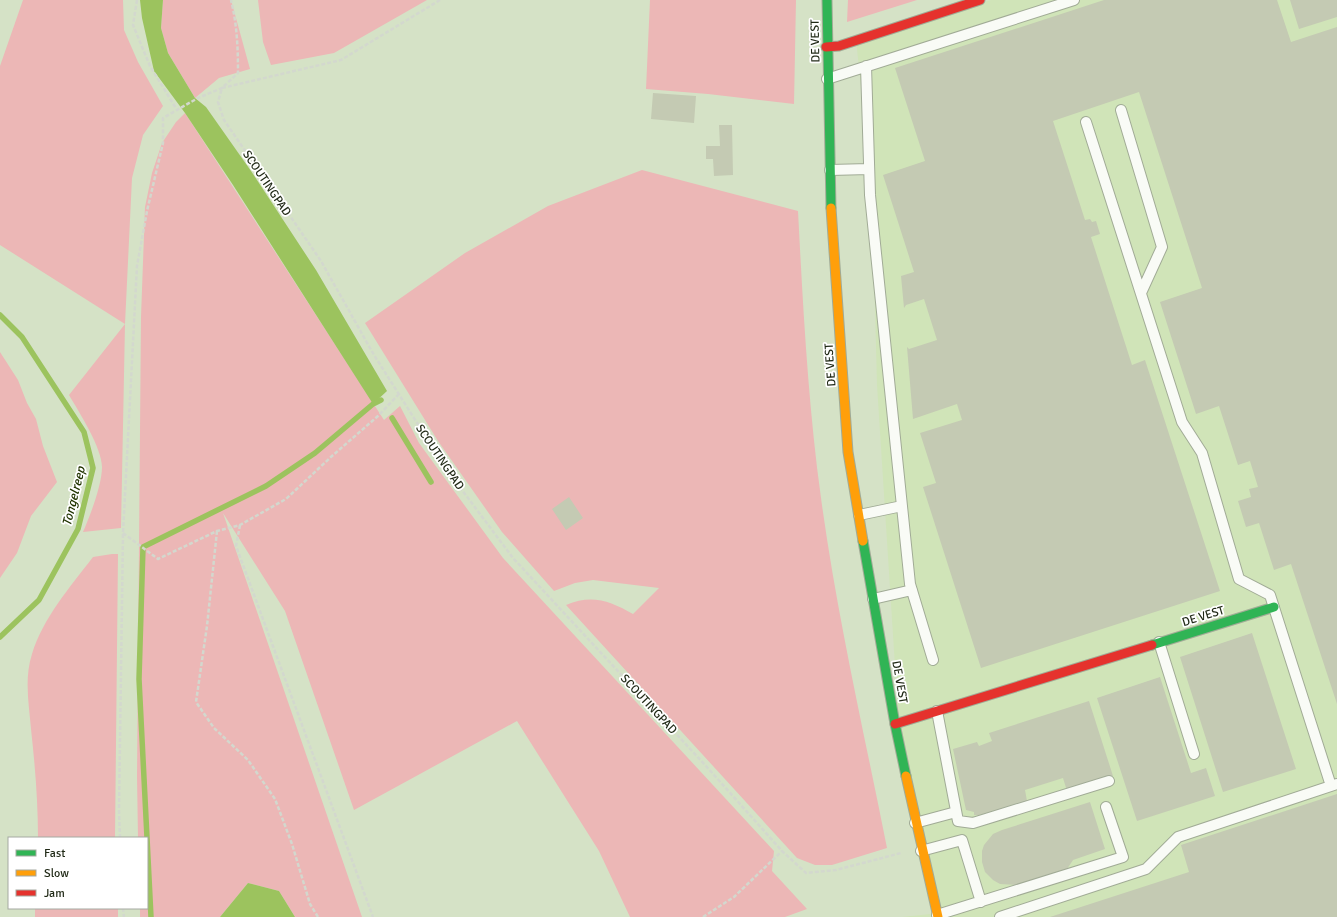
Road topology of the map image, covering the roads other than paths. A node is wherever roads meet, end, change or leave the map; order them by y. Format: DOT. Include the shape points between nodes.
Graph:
graph roads {
  1 [pos="826,0"];
  2 [pos="980,0"];
  3 [pos="1074,0"];
  4 [pos="826,47"];
  5 [pos="866,66"];
  6 [pos="827,79"];
  7 [pos="1122,110"];
  8 [pos="1086,122"];
  9 [pos="869,169"];
  10 [pos="830,170"];
  11 [pos="1141,293"];
  12 [pos="902,506"];
  13 [pos="859,515"];
  14 [pos="912,590"];
  15 [pos="873,599"];
  16 [pos="1274,607"];
  17 [pos="1159,642"];
  18 [pos="933,660"];
  19 [pos="937,712"];
  20 [pos="894,724"];
  21 [pos="1194,754"];
  22 [pos="1109,781"];
  23 [pos="1334,785"];
  24 [pos="1106,807"];
  25 [pos="956,812"];
  26 [pos="915,823"];
  27 [pos="921,849"];
  28 [pos="981,902"];
  29 [pos="938,916"];
  30 [pos="1000,917"];
  1 -- 4 [label="main road, DE VEST"];
  2 -- 4 [label="main road" via="839,46"];
  3 -- 5 [label="lane"];
  4 -- 6 [label="main road, DE VEST"];
  5 -- 6 [label="lane"];
  5 -- 9 [label="lane"];
  6 -- 10 [label="main road, DE VEST"];
  7 -- 11 [label="lane" via="1162,246"];
  8 -- 11 [label="lane"];
  9 -- 10 [label="lane"];
  9 -- 12 [label="lane"];
  10 -- 13 [label="main road, DE VEST" via="848,452"];
  11 -- 16 [label="lane" via="1182,422 1202,453 1239,579 1270,595"];
  12 -- 13 [label="lane"];
  12 -- 14 [label="lane"];
  13 -- 15 [label="main road, DE VEST"];
  14 -- 15 [label="lane"];
  14 -- 18 [label="lane"];
  15 -- 20 [label="main road, DE VEST"];
  16 -- 17 [label="main road, DE VEST"];
  16 -- 23 [label="lane"];
  17 -- 19 [label="main road, DE VEST"];
  17 -- 21 [label="lane"];
  19 -- 20 [label="main road, DE VEST"];
  19 -- 25 [label="lane"];
  20 -- 26 [label="main road, DE VEST"];
  22 -- 25 [label="lane" via="973,823 958,821"];
  23 -- 30 [label="lane" via="1178,837 1146,869"];
  24 -- 28 [label="lane" via="1123,857"];
  25 -- 26 [label="lane"];
  26 -- 27 [label="main road, DE VEST"];
  27 -- 28 [label="lane" via="962,840"];
  27 -- 29 [label="main road, DE VEST"];
  28 -- 29 [label="lane"];
}
